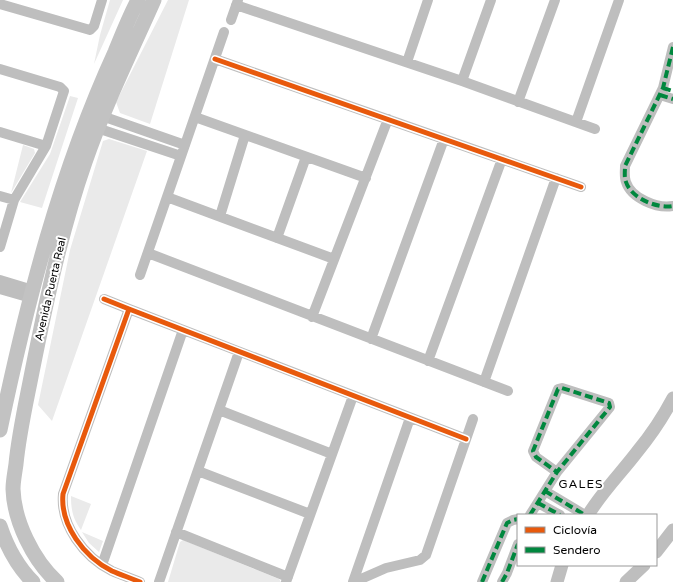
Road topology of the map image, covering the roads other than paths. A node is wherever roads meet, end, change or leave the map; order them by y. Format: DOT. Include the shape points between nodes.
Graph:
graph roads {
  1 [pos="102,0"];
  2 [pos="138,0"];
  3 [pos="154,0"];
  4 [pos="491,0"];
  5 [pos="555,0"];
  6 [pos="619,0"];
  7 [pos="425,1"];
  8 [pos="237,2"];
  9 [pos="0,4"];
  10 [pos="231,20"];
  11 [pos="224,32"];
  12 [pos="673,48"];
  13 [pos="215,59"];
  14 [pos="406,62"];
  15 [pos="0,69"];
  16 [pos="462,81"];
  17 [pos="666,91"];
  18 [pos="673,100"];
  19 [pos="518,102"];
  20 [pos="195,117"];
  21 [pos="388,120"];
  22 [pos="99,122"];
  23 [pos="576,122"];
  24 [pos="123,123"];
  25 [pos="595,129"];
  26 [pos="0,132"];
  27 [pos="118,134"];
  28 [pos="245,135"];
  29 [pos="444,139"];
  30 [pos="185,145"];
  31 [pos="46,146"];
  32 [pos="181,156"];
  33 [pos="306,157"];
  34 [pos="502,159"];
  35 [pos="366,178"];
  36 [pos="556,178"];
  37 [pos="581,187"];
  38 [pos="0,196"];
  39 [pos="167,197"];
  40 [pos="14,200"];
  41 [pos="673,206"];
  42 [pos="220,216"];
  43 [pos="277,238"];
  44 [pos="0,247"];
  45 [pos="148,253"];
  46 [pos="334,259"];
  47 [pos="140,275"];
  48 [pos="0,280"];
  49 [pos="7,288"];
  50 [pos="32,294"];
  51 [pos="104,298"];
  52 [pos="128,309"];
  53 [pos="312,317"];
  54 [pos="183,330"];
  55 [pos="371,339"];
  56 [pos="239,352"];
  57 [pos="428,361"];
  58 [pos="484,382"];
  59 [pos="508,391"];
  60 [pos="353,396"];
  61 [pos="673,398"];
  62 [pos="219,410"];
  63 [pos="410,418"];
  64 [pos="473,419"];
  65 [pos="0,430"];
  66 [pos="0,433"];
  67 [pos="19,437"];
  68 [pos="466,439"];
  69 [pos="332,454"];
  70 [pos="198,471"];
  71 [pos="557,472"];
  72 [pos="545,491"];
  73 [pos="538,503"];
  74 [pos="310,514"];
  75 [pos="531,514"];
  76 [pos="558,514"];
  77 [pos="584,514"];
  78 [pos="587,514"];
  79 [pos="517,520"];
  80 [pos="0,526"];
  81 [pos="673,530"];
  82 [pos="176,532"];
  83 [pos="517,547"];
  84 [pos="657,551"];
  85 [pos="102,565"];
  86 [pos="562,566"];
  87 [pos="643,566"];
  88 [pos="287,580"];
  89 [pos="33,582"];
  90 [pos="57,582"];
  91 [pos="140,582"];
  92 [pos="159,582"];
  93 [pos="354,582"];
  94 [pos="482,582"];
  95 [pos="502,582"];
  96 [pos="556,582"];
  97 [pos="626,582"];
  1 -- 9 [label="street" via="94,26 90,30"];
  2 -- 50 [label="main road, Avenida Puerta Real" via="97,91 73,157 45,243"];
  3 -- 22 [label="main road, Avenida Puerta Real"];
  4 -- 16 [label="street"];
  5 -- 19 [label="street"];
  6 -- 23 [label="street"];
  7 -- 14 [label="street"];
  8 -- 10 [label="street"];
  8 -- 14 [label="street"];
  11 -- 13 [label="street"];
  12 -- 17 [label="street"];
  13 -- 20 [label="street"];
  13 -- 21 [label="street"];
  14 -- 16 [label="street"];
  15 -- 31 [label="street" via="63,89 64,94"];
  16 -- 19 [label="street"];
  17 -- 18 [label="street"];
  17 -- 41 [label="street" via="625,166 624,174 630,190 637,197 664,207"];
  19 -- 23 [label="street"];
  20 -- 28 [label="street"];
  20 -- 30 [label="street"];
  21 -- 29 [label="street"];
  21 -- 35 [label="street"];
  22 -- 24 [label="street"];
  22 -- 27 [label="street"];
  22 -- 67 [label="main road, Avenida Puerta Real" via="71,206 48,291"];
  23 -- 25 [label="street"];
  24 -- 27 [label="street"];
  24 -- 30 [label="street"];
  26 -- 31 [label="street"];
  27 -- 32 [label="street"];
  28 -- 33 [label="street"];
  28 -- 42 [label="street"];
  29 -- 34 [label="street"];
  29 -- 55 [label="street"];
  30 -- 32 [label="street"];
  31 -- 40 [label="street"];
  32 -- 39 [label="street"];
  33 -- 35 [label="street"];
  33 -- 43 [label="street"];
  34 -- 36 [label="street"];
  34 -- 57 [label="street"];
  35 -- 46 [label="street"];
  36 -- 37 [label="street"];
  36 -- 58 [label="street"];
  38 -- 40 [label="street"];
  39 -- 42 [label="street"];
  39 -- 45 [label="street"];
  40 -- 44 [label="street"];
  42 -- 43 [label="street"];
  43 -- 46 [label="street"];
  45 -- 47 [label="street"];
  45 -- 53 [label="street"];
  46 -- 53 [label="street"];
  48 -- 49 [label="street"];
  49 -- 50 [label="street"];
  50 -- 65 [label="main road, Avenida Puerta Real" via="14,361"];
  51 -- 52 [label="street"];
  52 -- 54 [label="street"];
  52 -- 85 [label="street" via="63,494 68,524 87,552"];
  53 -- 55 [label="street"];
  54 -- 56 [label="street"];
  54 -- 85 [label="street"];
  55 -- 57 [label="street"];
  56 -- 60 [label="street"];
  56 -- 62 [label="street"];
  57 -- 58 [label="street"];
  58 -- 59 [label="street"];
  60 -- 63 [label="street"];
  60 -- 69 [label="street"];
  61 -- 78 [label="street" via="638,451"];
  62 -- 69 [label="street"];
  62 -- 70 [label="street"];
  63 -- 68 [label="street"];
  63 -- 93 [label="street"];
  64 -- 68 [label="street"];
  66 -- 67 [label="main road"];
  67 -- 90 [label="main road, Avenida Puerta Real" via="13,489 17,515 36,558"];
  68 -- 93 [label="street" via="423,558 417,562 386,568"];
  69 -- 74 [label="street"];
  70 -- 74 [label="street"];
  70 -- 82 [label="street"];
  71 -- 71 [label="street" via="610,407 609,403 562,388 558,389 533,451 536,457"];
  71 -- 72 [label="street"];
  72 -- 73 [label="street"];
  72 -- 77 [label="street"];
  73 -- 75 [label="street"];
  73 -- 76 [label="street"];
  74 -- 88 [label="street"];
  79 -- 94 [label="street" via="508,523"];
  80 -- 89 [label="main road" via="18,565"];
  81 -- 84 [label="street"];
  82 -- 88 [label="street"];
  82 -- 92 [label="street"];
  83 -- 95 [label="street"];
  85 -- 91 [label="street"];
  86 -- 96 [label="street"];
  87 -- 97 [label="street"];
}
